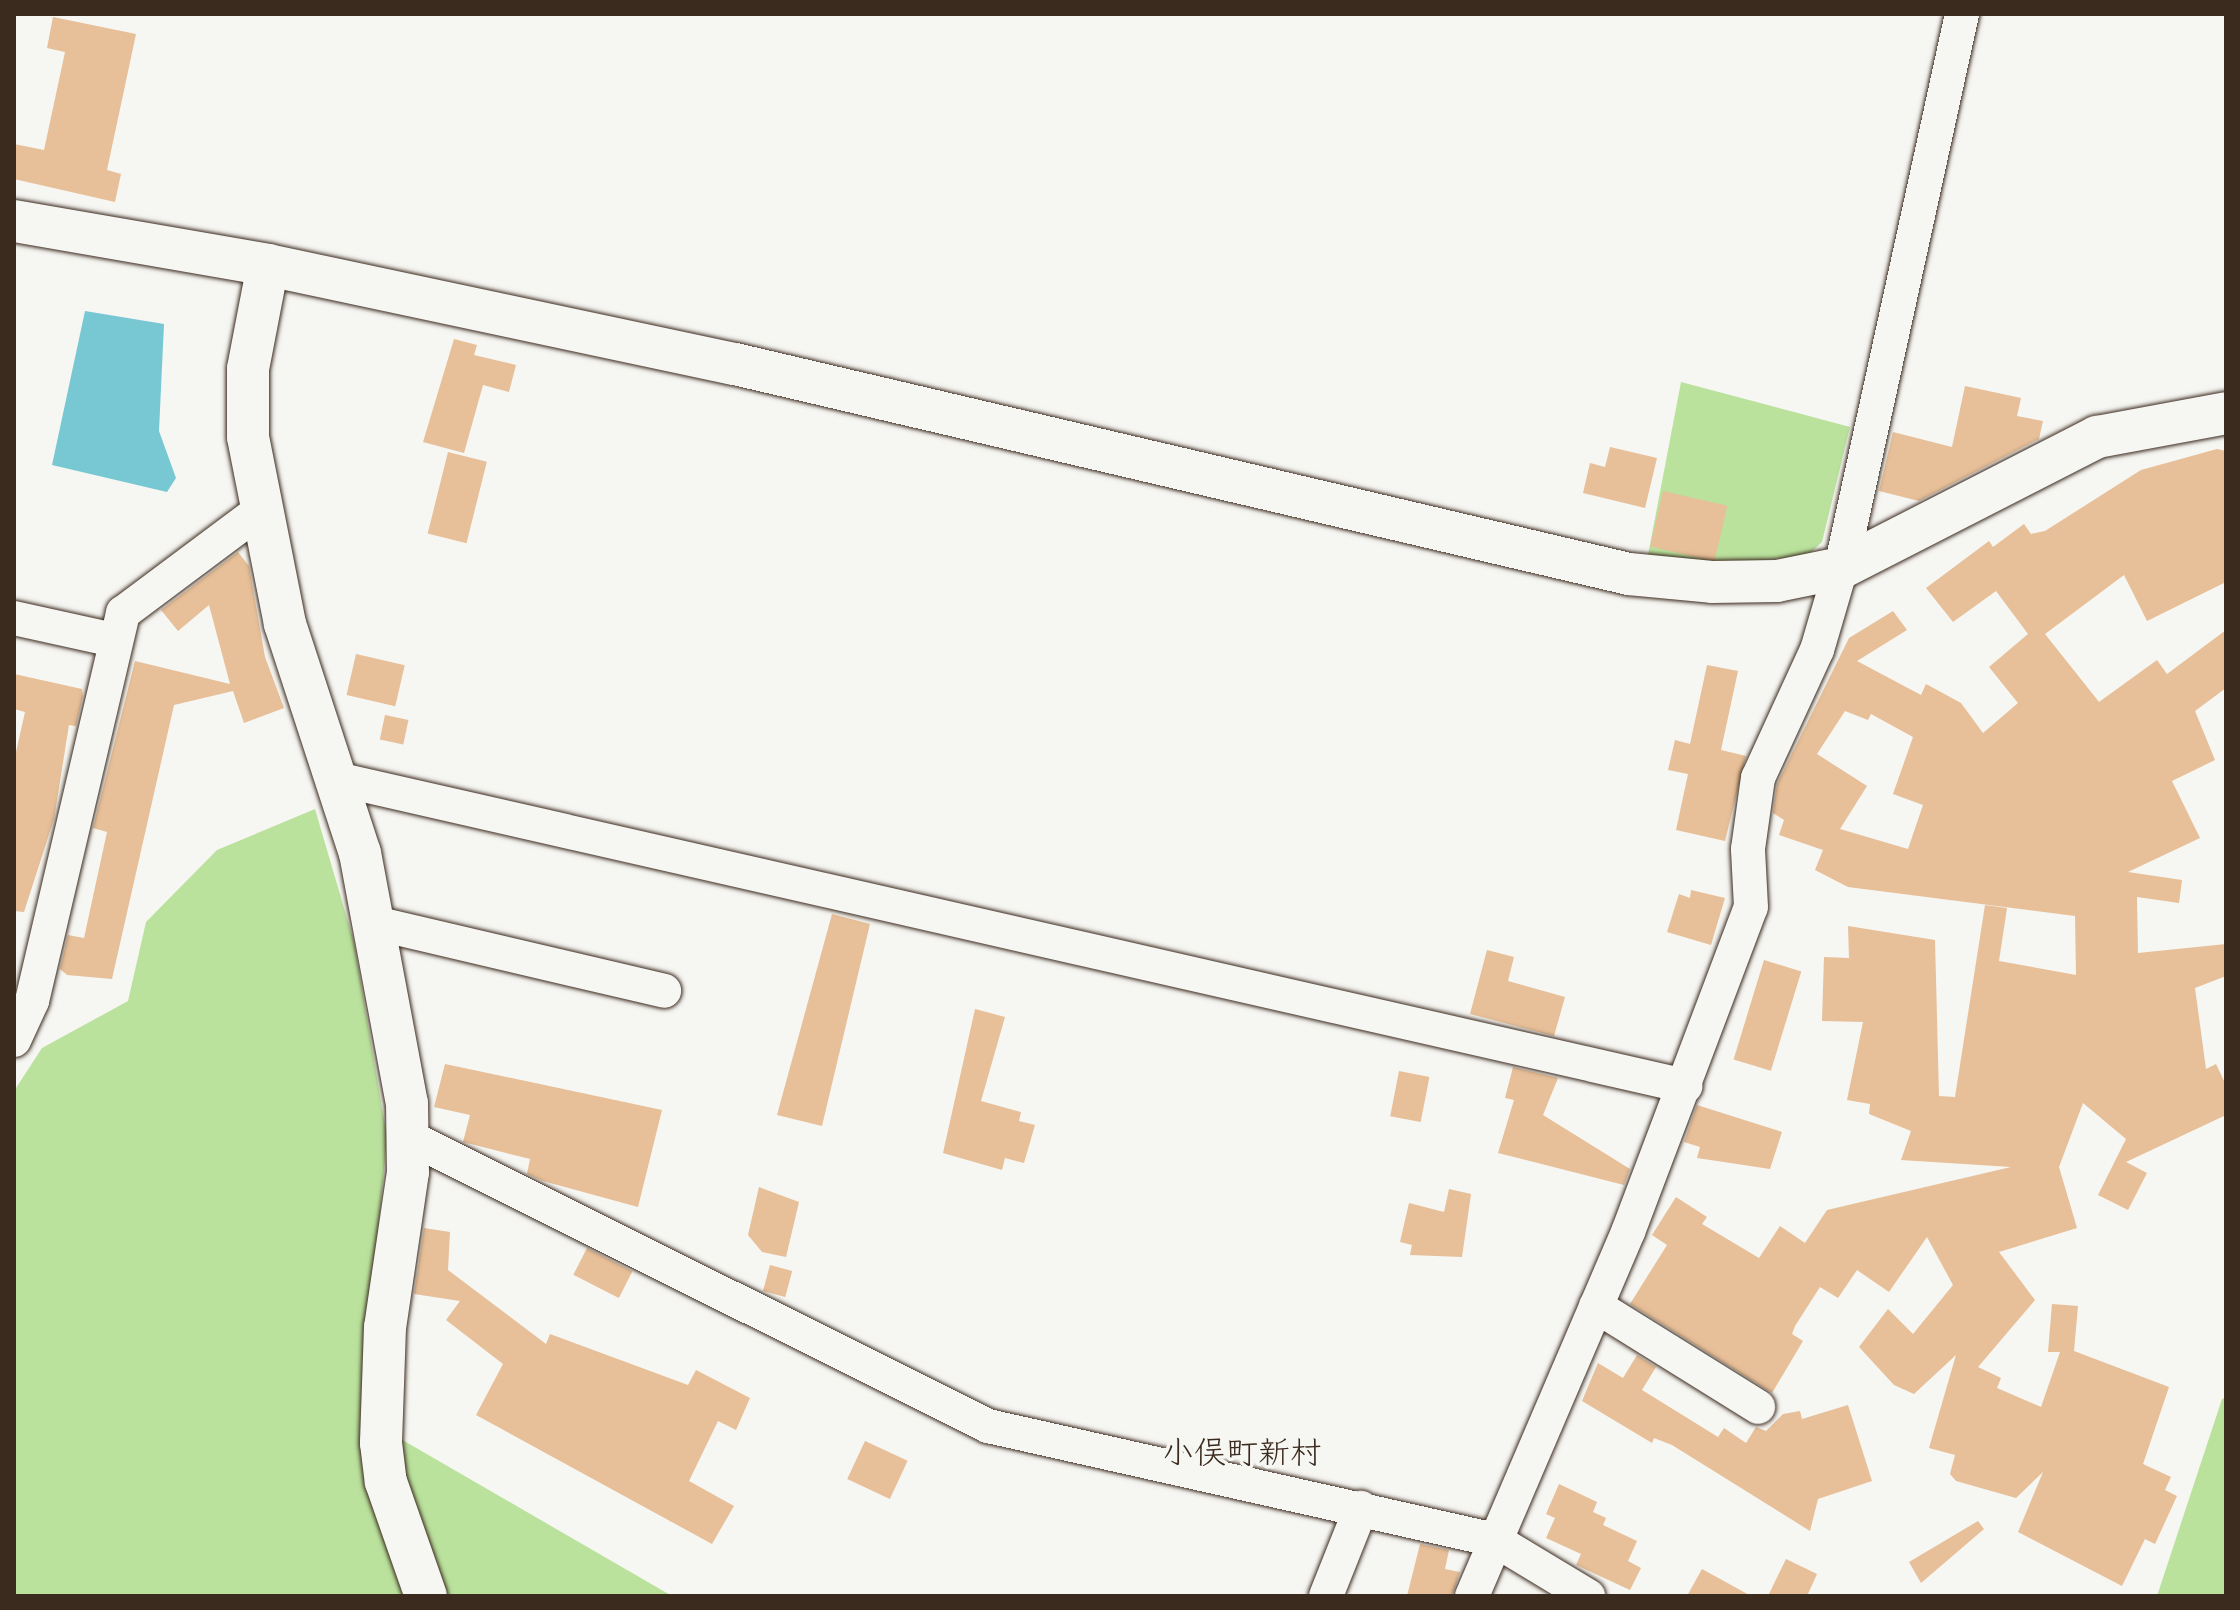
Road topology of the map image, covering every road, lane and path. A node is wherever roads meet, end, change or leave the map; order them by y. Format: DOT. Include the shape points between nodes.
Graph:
graph roads {
  1 [pos="1962,14"];
  2 [pos="14,221"];
  3 [pos="268,265"];
  4 [pos="2226,413"];
  5 [pos="262,509"];
  6 [pos="1841,568"];
  7 [pos="14,618"];
  8 [pos="114,640"];
  9 [pos="337,779"];
  10 [pos="375,923"];
  11 [pos="664,991"];
  12 [pos="14,1040"];
  13 [pos="1685,1086"];
  14 [pos="411,1138"];
  15 [pos="1596,1306"];
  16 [pos="1758,1407"];
  17 [pos="1361,1508"];
  18 [pos="1495,1540"];
  19 [pos="426,1596"];
  20 [pos="1326,1596"];
  21 [pos="1472,1596"];
  22 [pos="1588,1596"];
  1 -- 6 [label="street"];
  2 -- 3 [label="street"];
  3 -- 5 [label="street" via="246,402"];
  3 -- 6 [label="street" via="735,364 1629,574 1766,582"];
  4 -- 6 [label="street" via="2097,437"];
  5 -- 8 [label="street" via="123,613"];
  5 -- 9 [label="street" via="293,652"];
  6 -- 13 [label="street" via="1817,650 1764,752 1748,849 1755,893"];
  7 -- 8 [label="street"];
  8 -- 12 [label="street" via="32,1001"];
  9 -- 10 [label="street"];
  9 -- 13 [label="street"];
  10 -- 11 [label="street"];
  10 -- 14 [label="street"];
  13 -- 15 [label="street"];
  14 -- 17 [label="street" via="988,1426"];
  14 -- 19 [label="street" via="385,1327 381,1443 386,1482"];
  15 -- 16 [label="street"];
  15 -- 18 [label="street"];
  17 -- 18 [label="street"];
  17 -- 20 [label="street"];
  18 -- 21 [label="street"];
  18 -- 22 [label="street"];
}
